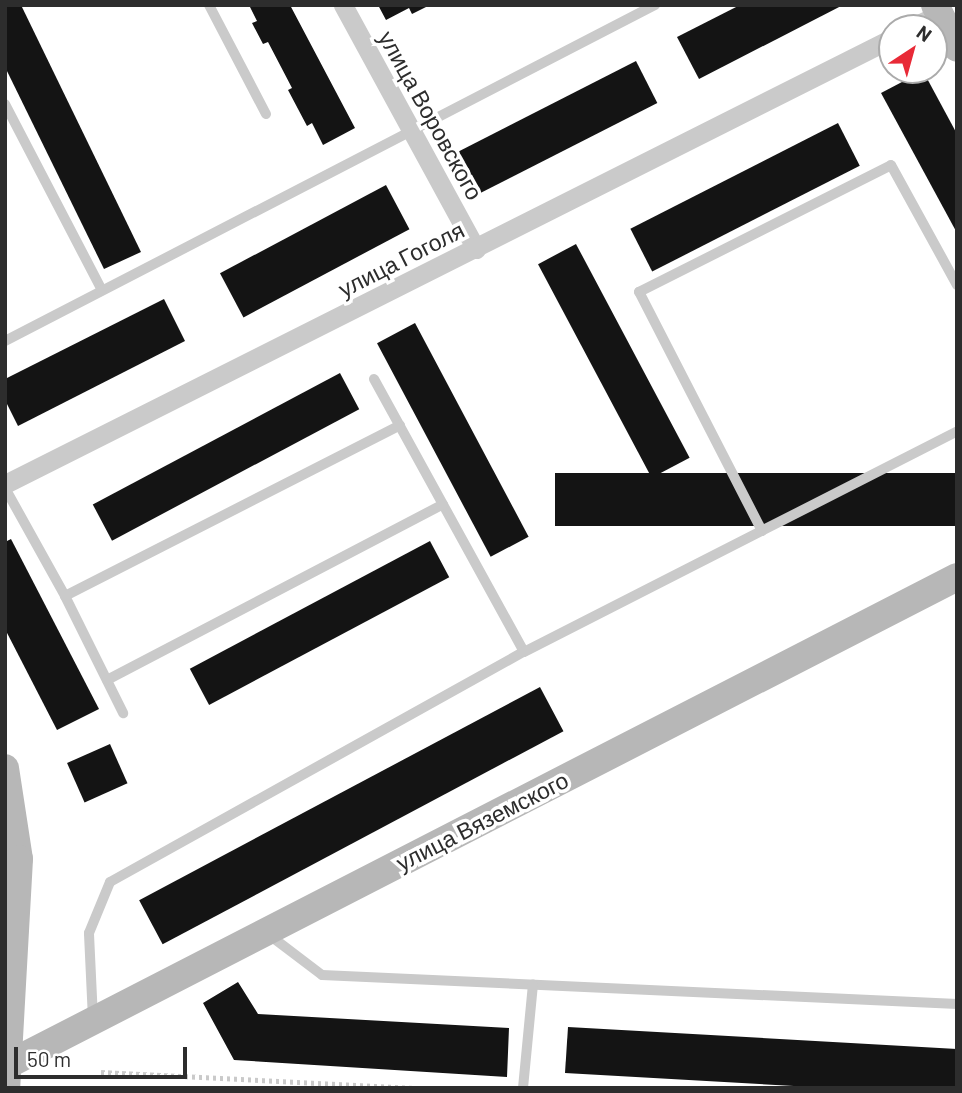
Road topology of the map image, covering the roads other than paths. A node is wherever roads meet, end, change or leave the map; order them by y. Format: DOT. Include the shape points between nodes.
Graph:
graph roads {
  1 [pos="209,5"];
  2 [pos="344,5"];
  3 [pos="655,5"];
  4 [pos="937,10"];
  5 [pos="878,45"];
  6 [pos="957,48"];
  7 [pos="5,104"];
  8 [pos="266,114"];
  9 [pos="412,131"];
  10 [pos="476,248"];
  11 [pos="957,285"];
  12 [pos="102,290"];
  13 [pos="5,341"];
  14 [pos="374,379"];
  15 [pos="400,425"];
  16 [pos="957,431"];
  17 [pos="5,486"];
  18 [pos="443,504"];
  19 [pos="762,531"];
  20 [pos="957,577"];
  21 [pos="65,596"];
  22 [pos="524,652"];
  23 [pos="107,680"];
  24 [pos="123,713"];
  25 [pos="5,768"];
  26 [pos="265,932"];
  27 [pos="533,984"];
  28 [pos="957,1004"];
  29 [pos="93,1019"];
  30 [pos="7,1076"];
  31 [pos="523,1088"];
  1 -- 8 [label="lane"];
  2 -- 9 [label="street, улица Воровского"];
  3 -- 9 [label="lane"];
  4 -- 6 [label="street"];
  5 -- 10 [label="street, улица Гоголя"];
  7 -- 12 [label="lane"];
  9 -- 10 [label="street, улица Воровского"];
  9 -- 12 [label="lane"];
  10 -- 17 [label="street, улица Гоголя"];
  11 -- 19 [label="lane" via="891,165 639,292"];
  12 -- 13 [label="lane"];
  14 -- 15 [label="lane"];
  15 -- 18 [label="lane"];
  15 -- 21 [label="lane"];
  16 -- 19 [label="lane"];
  17 -- 21 [label="lane"];
  18 -- 22 [label="lane"];
  18 -- 23 [label="lane"];
  19 -- 22 [label="lane"];
  20 -- 26 [label="street, улица Вяземского"];
  21 -- 23 [label="lane"];
  22 -- 29 [label="lane" via="110,882 89,933"];
  23 -- 24 [label="lane"];
  25 -- 30 [label="street" via="19,859"];
  26 -- 27 [label="lane" via="322,975"];
  26 -- 29 [label="street, улица Вяземского"];
  27 -- 28 [label="lane"];
  27 -- 31 [label="lane"];
  29 -- 30 [label="street, улица Вяземского"];
}
